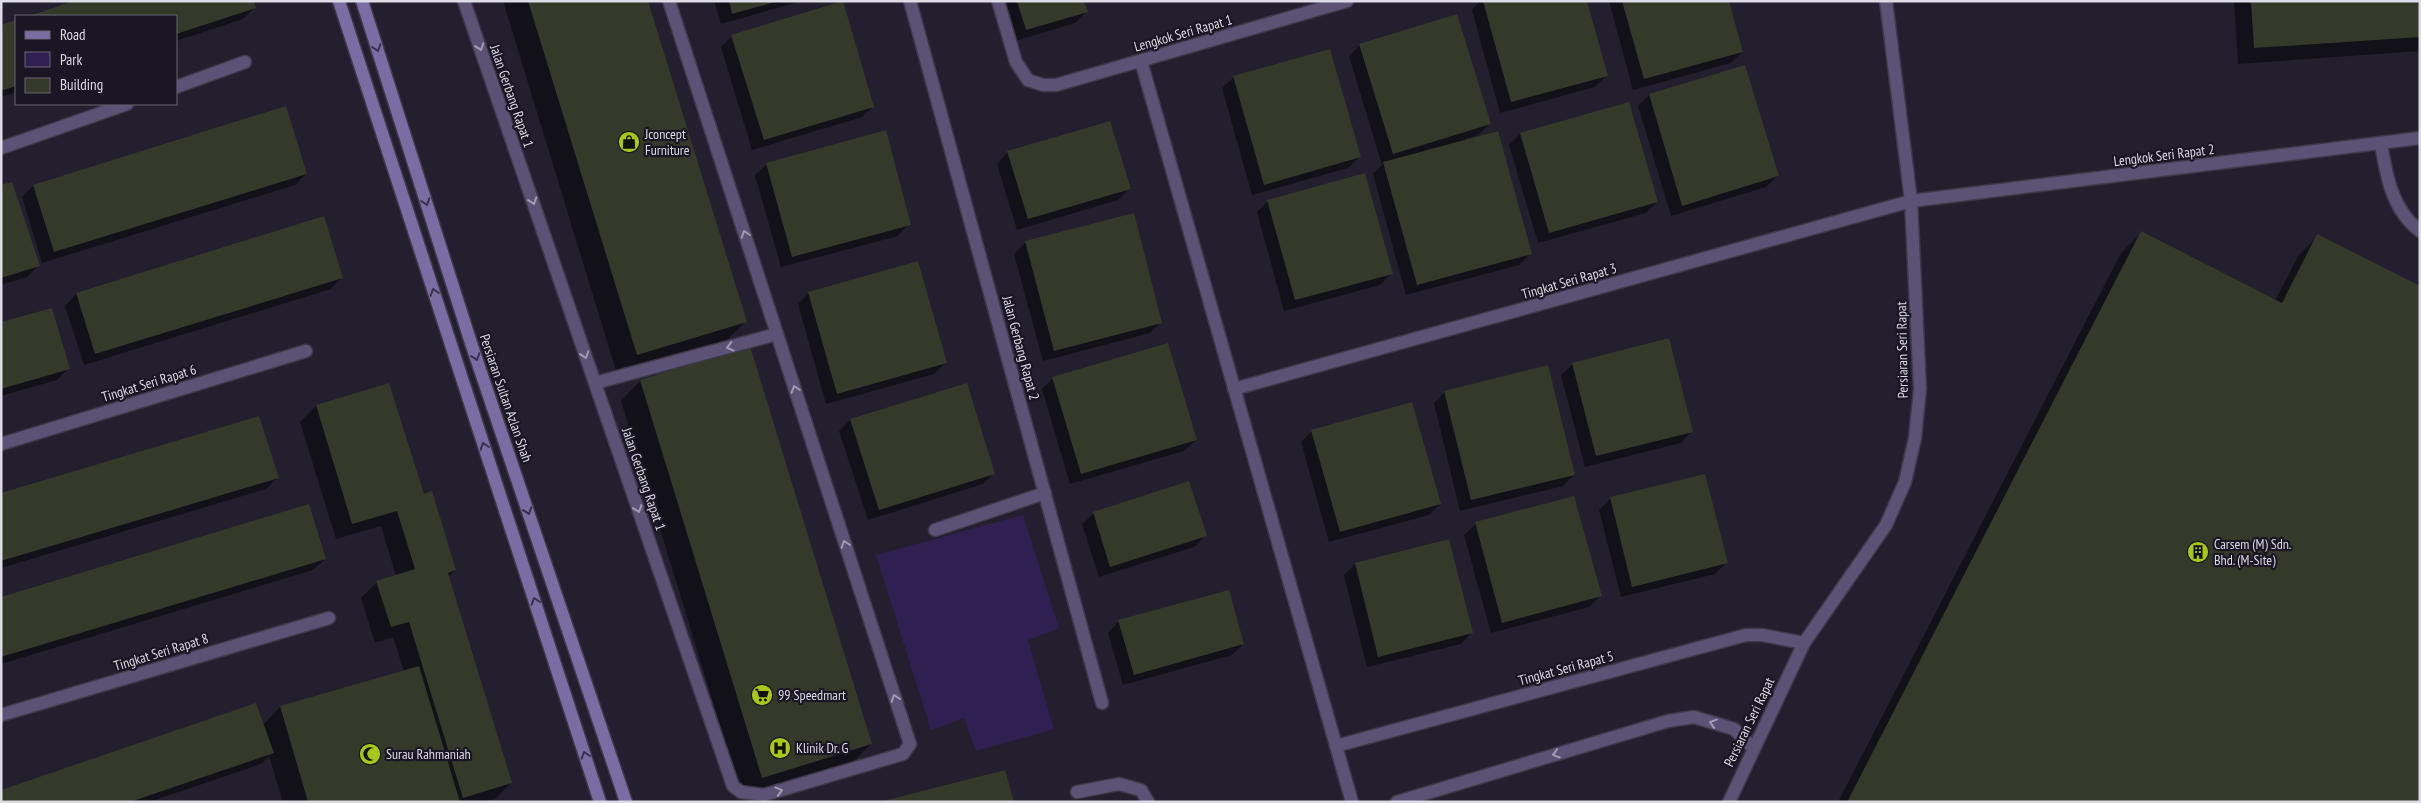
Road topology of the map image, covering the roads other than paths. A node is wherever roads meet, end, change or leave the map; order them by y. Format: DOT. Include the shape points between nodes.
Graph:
graph roads {
  1 [pos="339,1"];
  2 [pos="362,1"];
  3 [pos="464,1"];
  4 [pos="669,1"];
  5 [pos="910,1"];
  6 [pos="998,1"];
  7 [pos="1347,1"];
  8 [pos="1886,1"];
  9 [pos="1141,61"];
  10 [pos="245,62"];
  11 [pos="178,85"];
  12 [pos="124,105"];
  13 [pos="2420,138"];
  14 [pos="2381,143"];
  15 [pos="1,148"];
  16 [pos="1911,202"];
  17 [pos="2420,231"];
  18 [pos="777,334"];
  19 [pos="306,351"];
  20 [pos="595,383"];
  21 [pos="1234,389"];
  22 [pos="1,444"];
  23 [pos="1045,493"];
  24 [pos="935,530"];
  25 [pos="329,618"];
  26 [pos="1804,643"];
  27 [pos="1102,703"];
  28 [pos="1,715"];
  29 [pos="1336,746"];
  30 [pos="1753,748"];
  31 [pos="1077,792"];
  32 [pos="600,802"];
  33 [pos="626,802"];
  34 [pos="1148,802"];
  35 [pos="1352,802"];
  36 [pos="1397,802"];
  37 [pos="1729,802"];
  32 -- 1 [label="street, one-way"];
  2 -- 33 [label="street, Persiaran Sultan Azlan Shah, one-way" via="471,344"];
  3 -- 20 [label="street, Jalan Gerbang Rapat 1, one-way"];
  18 -- 4 [label="street, one-way"];
  5 -- 23 [label="street, Jalan Gerbang Rapat 2"];
  6 -- 9 [label="street, Lengkok Seri Rapat 1" via="1016,62 1028,80 1056,84"];
  7 -- 9 [label="street, Lengkok Seri Rapat 1"];
  8 -- 16 [label="street, Persiaran Seri Rapat"];
  9 -- 21 [label="street"];
  10 -- 11 [label="street"];
  12 -- 15 [label="street"];
  13 -- 14 [label="street, Lengkok Seri Rapat 2"];
  14 -- 16 [label="street, Lengkok Seri Rapat 2"];
  14 -- 17 [label="street" via="2387,182 2408,222"];
  16 -- 21 [label="street, Tingkat Seri Rapat 3"];
  16 -- 26 [label="street, Persiaran Seri Rapat" via="1920,389 1915,438 1905,482 1886,525"];
  18 -- 20 [label="street, one-way"];
  20 -- 18 [label="street, Jalan Gerbang Rapat 1, one-way" via="733,786 742,792 764,795 903,754 910,744"];
  19 -- 22 [label="street, Tingkat Seri Rapat 6"];
  21 -- 29 [label="street"];
  23 -- 24 [label="street"];
  23 -- 27 [label="street, Jalan Gerbang Rapat 2"];
  25 -- 28 [label="street, Tingkat Seri Rapat 8"];
  26 -- 29 [label="street, Tingkat Seri Rapat 5" via="1746,635"];
  26 -- 30 [label="street, Persiaran Seri Rapat"];
  29 -- 35 [label="street"];
  30 -- 36 [label="street, one-way" via="1734,730 1694,717 1668,720"];
  30 -- 37 [label="street, Persiaran Seri Rapat"];
  31 -- 34 [label="street" via="1119,784 1141,790"];
}
